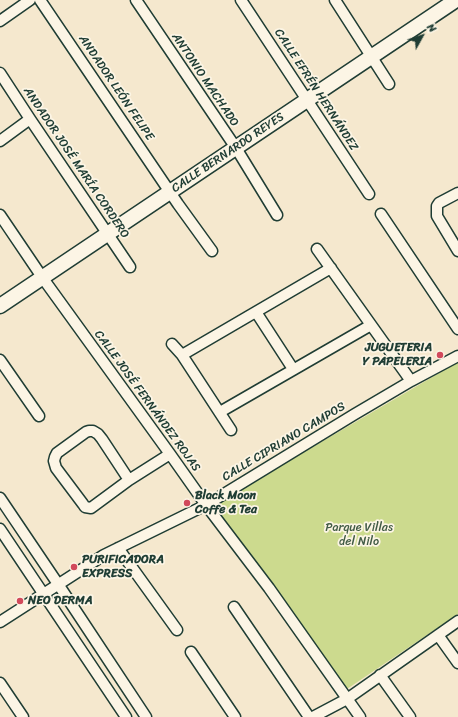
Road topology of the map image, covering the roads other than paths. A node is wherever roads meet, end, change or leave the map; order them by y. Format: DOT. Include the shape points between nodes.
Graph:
graph roads {
  1 [pos="30,0"];
  2 [pos="40,0"];
  3 [pos="136,0"];
  4 [pos="241,0"];
  5 [pos="335,0"];
  6 [pos="456,0"];
  7 [pos="0,20"];
  8 [pos="372,57"];
  9 [pos="0,73"];
  10 [pos="389,84"];
  11 [pos="307,100"];
  12 [pos="30,119"];
  13 [pos="0,141"];
  14 [pos="236,148"];
  15 [pos="170,191"];
  16 [pos="369,194"];
  17 [pos="458,194"];
  18 [pos="381,214"];
  19 [pos="0,215"];
  20 [pos="277,215"];
  21 [pos="108,234"];
  22 [pos="317,248"];
  23 [pos="458,250"];
  24 [pos="212,251"];
  25 [pos="130,267"];
  26 [pos="331,268"];
  27 [pos="42,277"];
  28 [pos="0,306"];
  29 [pos="256,312"];
  30 [pos="371,324"];
  31 [pos="458,329"];
  32 [pos="172,344"];
  33 [pos="182,355"];
  34 [pos="458,356"];
  35 [pos="0,360"];
  36 [pos="294,370"];
  37 [pos="412,381"];
  38 [pos="220,412"];
  39 [pos="39,416"];
  40 [pos="232,430"];
  41 [pos="170,454"];
  42 [pos="129,480"];
  43 [pos="0,498"];
  44 [pos="206,505"];
  45 [pos="0,529"];
  46 [pos="118,548"];
  47 [pos="58,584"];
  48 [pos="44,594"];
  49 [pos="234,607"];
  50 [pos="458,621"];
  51 [pos="0,622"];
  52 [pos="177,630"];
  53 [pos="438,635"];
  54 [pos="191,652"];
  55 [pos="458,663"];
  56 [pos="380,675"];
  57 [pos="0,682"];
  58 [pos="347,698"];
  59 [pos="23,717"];
  60 [pos="126,717"];
  61 [pos="146,717"];
  62 [pos="235,717"];
  63 [pos="310,717"];
  64 [pos="313,717"];
  65 [pos="360,717"];
  66 [pos="410,717"];
  1 -- 7 [label="street"];
  2 -- 15 [label="street, ANDADOR LEÓN FELIPE"];
  3 -- 14 [label="street, ANTONIO MACHADO"];
  4 -- 11 [label="street, CALLE EFRÉN HERNÁNDEZ"];
  5 -- 8 [label="street"];
  6 -- 8 [label="street, CALLE BERNARDO REYES"];
  8 -- 10 [label="street"];
  8 -- 11 [label="street, CALLE BERNARDO REYES"];
  9 -- 12 [label="street, ANDADOR JOSÉ MARÍA CORDERO"];
  11 -- 14 [label="street, CALLE BERNARDO REYES"];
  11 -- 16 [label="street, CALLE EFRÉN HERNÁNDEZ"];
  12 -- 13 [label="street"];
  12 -- 21 [label="street, ANDADOR JOSÉ MARÍA CORDERO"];
  14 -- 15 [label="street, CALLE BERNARDO REYES"];
  14 -- 20 [label="street, ANTONIO MACHADO"];
  15 -- 21 [label="street, CALLE BERNARDO REYES"];
  15 -- 24 [label="street, ANDADOR LEÓN FELIPE"];
  17 -- 23 [label="street" via="439,204 437,210 437,216"];
  18 -- 31 [label="street"];
  19 -- 27 [label="street, CALLE JOSÉ FERNÁNDEZ ROJAS"];
  21 -- 25 [label="street, ANDADOR JOSÉ MARÍA CORDERO"];
  21 -- 27 [label="street, CALLE BERNARDO REYES"];
  22 -- 26 [label="street"];
  26 -- 29 [label="street"];
  26 -- 30 [label="street"];
  27 -- 28 [label="street, CALLE BERNARDO REYES"];
  27 -- 41 [label="street, CALLE JOSÉ FERNÁNDEZ ROJAS"];
  29 -- 33 [label="street"];
  29 -- 36 [label="street"];
  30 -- 36 [label="street"];
  30 -- 37 [label="street"];
  32 -- 33 [label="street"];
  33 -- 38 [label="street"];
  34 -- 37 [label="street, CALLE CIPRIANO CAMPOS"];
  35 -- 39 [label="street"];
  36 -- 38 [label="street"];
  37 -- 44 [label="street, CALLE CIPRIANO CAMPOS"];
  38 -- 40 [label="street"];
  41 -- 42 [label="street"];
  41 -- 44 [label="street, CALLE JOSÉ FERNÁNDEZ ROJAS"];
  42 -- 42 [label="street" via="88,508 68,485 54,461 57,453 86,432 93,431 102,439"];
  43 -- 47 [label="street"];
  44 -- 46 [label="street, CALLE CIPRIANO CAMPOS"];
  44 -- 58 [label="street, CALLE JOSÉ FERNÁNDEZ ROJAS"];
  45 -- 48 [label="street"];
  46 -- 47 [label="street, CALLE CIPRIANO CAMPOS"];
  46 -- 52 [label="street"];
  47 -- 48 [label="street, CALLE CIPRIANO CAMPOS"];
  47 -- 61 [label="street"];
  48 -- 51 [label="street, CALLE CIPRIANO CAMPOS"];
  48 -- 60 [label="street"];
  49 -- 63 [label="street"];
  50 -- 53 [label="street"];
  53 -- 55 [label="street"];
  53 -- 56 [label="street"];
  54 -- 62 [label="street"];
  56 -- 58 [label="street"];
  56 -- 66 [label="street"];
  57 -- 59 [label="street"];
  58 -- 64 [label="street"];
  58 -- 65 [label="street, CALLE JOSÉ FERNÁNDEZ ROJAS"];
}
